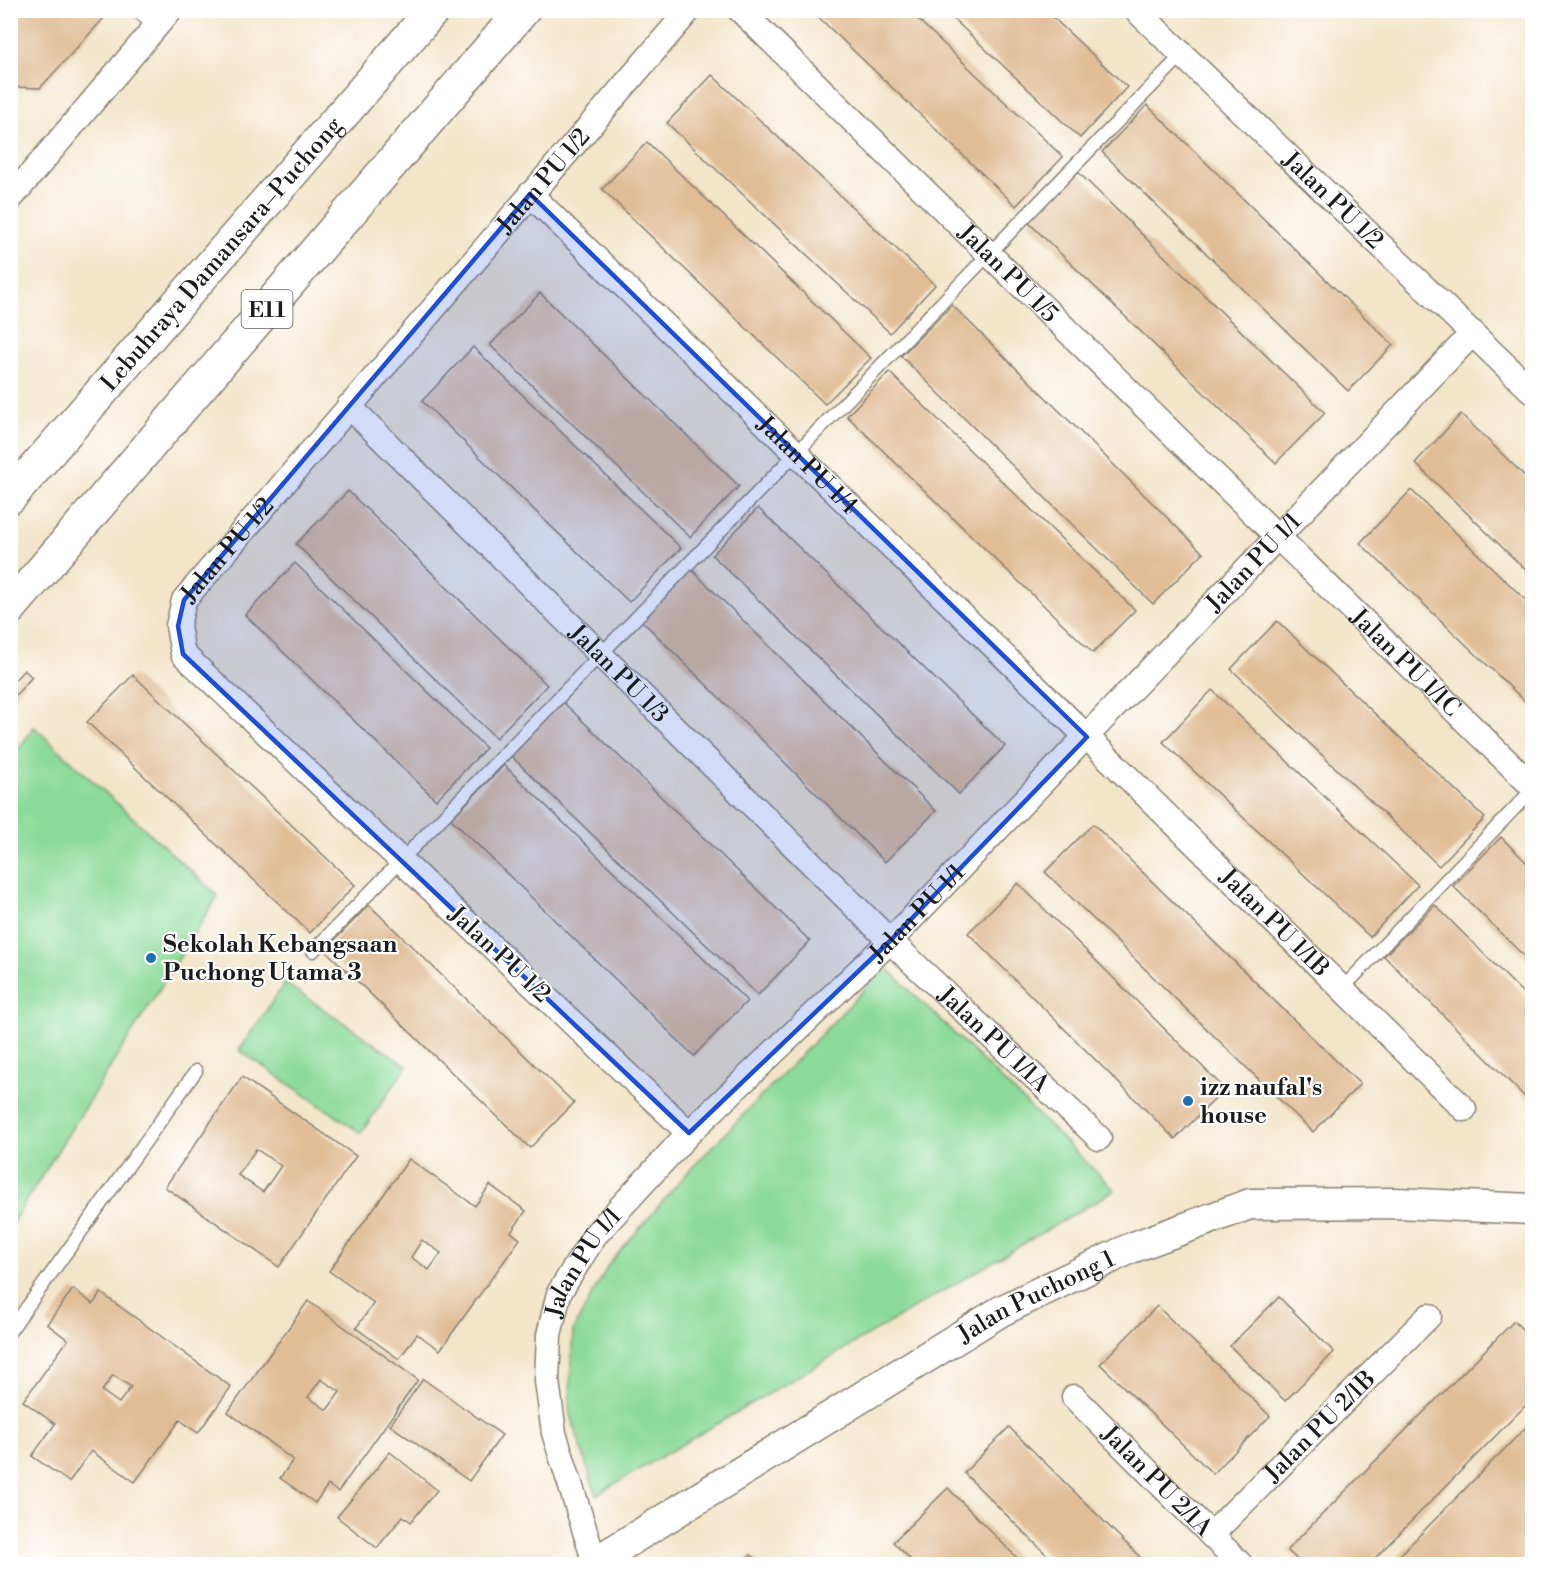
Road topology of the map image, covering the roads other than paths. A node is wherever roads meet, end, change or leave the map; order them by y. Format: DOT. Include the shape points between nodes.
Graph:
graph roads {
  1 [pos="137,10"];
  2 [pos="433,10"];
  3 [pos="523,10"];
  4 [pos="689,10"];
  5 [pos="740,10"];
  6 [pos="1136,10"];
  7 [pos="162,19"];
  8 [pos="1182,55"];
  9 [pos="15,183"];
  10 [pos="530,194"];
  11 [pos="989,254"];
  12 [pos="1473,333"];
  13 [pos="1533,391"];
  14 [pos="349,406"];
  15 [pos="796,453"];
  16 [pos="10,497"];
  17 [pos="1278,537"];
  18 [pos="10,608"];
  19 [pos="600,655"];
  20 [pos="1087,737"];
  21 [pos="1533,788"];
  22 [pos="400,861"];
  23 [pos="890,941"];
  24 [pos="313,951"];
  25 [pos="1342,989"];
  26 [pos="196,1071"];
  27 [pos="1464,1109"];
  28 [pos="689,1133"];
  29 [pos="1099,1138"];
  30 [pos="1533,1209"];
  31 [pos="1429,1316"];
  32 [pos="10,1331"];
  33 [pos="1074,1397"];
  34 [pos="1211,1535"];
  35 [pos="592,1564"];
  36 [pos="1240,1564"];
  1 -- 7 [label="lane"];
  2 -- 16 [label="highway, Lebuhraya Damansara–Puchong"];
  3 -- 18 [label="highway, E11"];
  4 -- 10 [label="street, Jalan PU 1/2"];
  5 -- 11 [label="street, Jalan PU 1/5"];
  6 -- 8 [label="street, Jalan PU 1/2"];
  7 -- 9 [label="street"];
  8 -- 11 [label="lane"];
  8 -- 12 [label="street, Jalan PU 1/2"];
  10 -- 14 [label="street, Jalan PU 1/2"];
  10 -- 15 [label="street, Jalan PU 1/4"];
  11 -- 15 [label="lane"];
  11 -- 17 [label="street, Jalan PU 1/5"];
  12 -- 13 [label="street, Jalan PU 1/2"];
  12 -- 17 [label="street, Jalan PU 1/1"];
  14 -- 19 [label="street, Jalan PU 1/3"];
  14 -- 22 [label="street, Jalan PU 1/2" via="184,600 178,626 183,654"];
  15 -- 19 [label="lane"];
  15 -- 20 [label="street, Jalan PU 1/4"];
  17 -- 20 [label="street, Jalan PU 1/1"];
  17 -- 21 [label="street, Jalan PU 1/1C"];
  19 -- 22 [label="lane"];
  19 -- 23 [label="street, Jalan PU 1/3"];
  20 -- 23 [label="street, Jalan PU 1/1"];
  20 -- 25 [label="street, Jalan PU 1/1B"];
  21 -- 25 [label="lane"];
  22 -- 24 [label="lane"];
  22 -- 28 [label="street, Jalan PU 1/2"];
  23 -- 28 [label="street, Jalan PU 1/1"];
  23 -- 29 [label="street, Jalan PU 1/1A"];
  25 -- 27 [label="street, Jalan PU 1/1B"];
  26 -- 32 [label="lane"];
  28 -- 35 [label="street, Jalan PU 1/1" via="596,1235 559,1293 549,1335 547,1381 554,1433"];
  30 -- 35 [label="street, Jalan Puchong 1" via="1396,1203 1250,1204 1131,1248 1002,1311"];
  31 -- 34 [label="street, Jalan PU 2/1B"];
  33 -- 34 [label="street, Jalan PU 2/1A"];
  34 -- 36 [label="street, Jalan PU 2/1A"];
}
